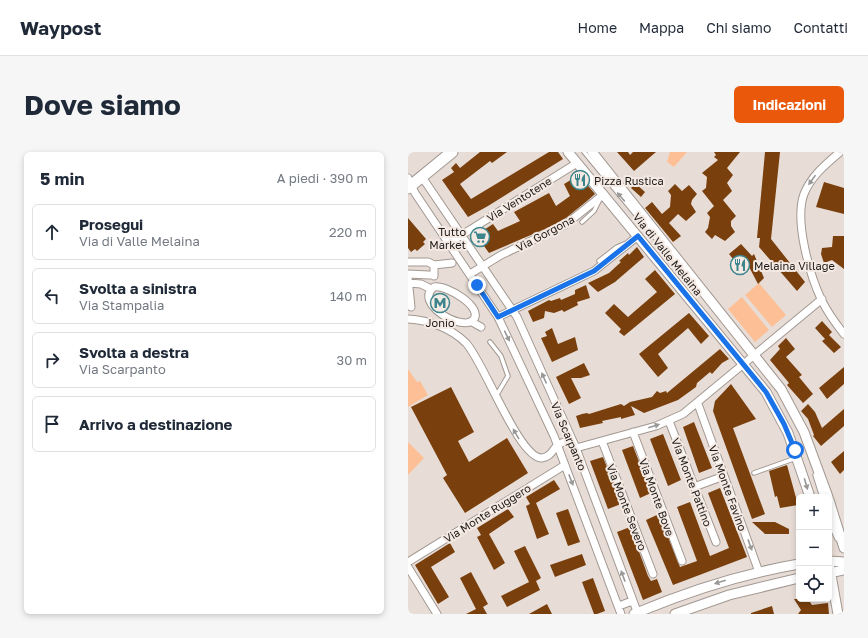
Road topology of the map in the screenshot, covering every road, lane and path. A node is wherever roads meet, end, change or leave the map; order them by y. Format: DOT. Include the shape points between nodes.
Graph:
graph roads {
  1 [pos="452,152"];
  2 [pos="568,152"];
  3 [pos="584,152"];
  4 [pos="592,152"];
  5 [pos="840,152"];
  6 [pos="577,163"];
  7 [pos="422,177"];
  8 [pos="409,184"];
  9 [pos="602,196"];
  10 [pos="582,222"];
  11 [pos="462,234"];
  12 [pos="638,236"];
  13 [pos="449,243"];
  14 [pos="630,243"];
  15 [pos="408,262"];
  16 [pos="599,262"];
  17 [pos="452,263"];
  18 [pos="434,265"];
  19 [pos="483,266"];
  20 [pos="408,274"];
  21 [pos="470,274"];
  22 [pos="408,278"];
  23 [pos="408,283"];
  24 [pos="431,289"];
  25 [pos="822,299"];
  26 [pos="411,307"];
  27 [pos="512,309"];
  28 [pos="498,317"];
  29 [pos="408,319"];
  30 [pos="472,322"];
  31 [pos="481,327"];
  32 [pos="844,334"];
  33 [pos="490,342"];
  34 [pos="755,354"];
  35 [pos="743,364"];
  36 [pos="496,396"];
  37 [pos="698,404"];
  38 [pos="669,421"];
  39 [pos="633,432"];
  40 [pos="572,439"];
  41 [pos="602,441"];
  42 [pos="558,446"];
  43 [pos="576,448"];
  44 [pos="798,458"];
  45 [pos="566,465"];
  46 [pos="754,473"];
  47 [pos="724,476"];
  48 [pos="694,487"];
  49 [pos="809,494"];
  50 [pos="821,494"];
  51 [pos="827,494"];
  52 [pos="832,510"];
  53 [pos="832,527"];
  54 [pos="716,542"];
  55 [pos="844,549"];
  56 [pos="682,561"];
  57 [pos="832,561"];
  58 [pos="408,562"];
  59 [pos="844,563"];
  60 [pos="796,565"];
  61 [pos="408,567"];
  62 [pos="832,569"];
  63 [pos="832,570"];
  64 [pos="844,570"];
  65 [pos="759,572"];
  66 [pos="653,574"];
  67 [pos="796,579"];
  68 [pos="832,581"];
  69 [pos="632,601"];
  70 [pos="618,606"];
  71 [pos="437,614"];
  72 [pos="622,614"];
  73 [pos="636,614"];
  74 [pos="676,614"];
  75 [pos="838,614"];
  1 -- 7 [label="main road"];
  2 -- 6 [label="main road, Via di Valle Melaina"];
  34 -- 3 [label="lane, Via di Valle Melaina, one-way" via="737,338"];
  4 -- 34 [label="main road, Via di Valle Melaina"];
  5 -- 25 [label="street, one-way" via="814,177 802,204 801,219 805,244"];
  6 -- 9 [label="main road, Via di Valle Melaina"];
  6 -- 11 [label="street, Via Ventotene"];
  7 -- 8 [label="main road"];
  7 -- 11 [label="street, Via Scarpanto"];
  8 -- 13 [label="street, Via Scarpanto"];
  9 -- 10 [label="lane" via="594,211"];
  9 -- 12 [label="main road, Via di Valle Melaina"];
  9 -- 19 [label="street, Via Gorgona" via="565,225"];
  11 -- 13 [label="street, Via Ventotene"];
  11 -- 19 [label="street, Via Scarpanto"];
  12 -- 14 [label="street"];
  12 -- 35 [label="main road, Via di Valle Melaina"];
  13 -- 21 [label="street, Via Scarpanto"];
  14 -- 16 [label="lane" via="617,247"];
  14 -- 27 [label="street" via="594,271"];
  15 -- 18 [label="street" via="428,262"];
  17 -- 18 [label="street"];
  18 -- 20 [label="street" via="432,275"];
  19 -- 21 [label="street"];
  19 -- 27 [label="street, Via Scarpanto"];
  21 -- 28 [label="street, Via Scarpanto"];
  22 -- 23 [label="street"];
  23 -- 24 [label="street" via="420,284"];
  23 -- 26 [label="street"];
  24 -- 30 [label="street" via="428,300 432,307 460,323"];
  24 -- 30 [label="street" via="442,287 458,295 473,310 475,318"];
  25 -- 32 [label="street"];
  25 -- 34 [label="street"];
  27 -- 28 [label="street"];
  40 -- 27 [label="street, Via Scarpanto, one-way"];
  28 -- 42 [label="street, Via Scarpanto, one-way"];
  29 -- 36 [label="street" via="439,325 462,340 476,357"];
  30 -- 31 [label="street"];
  33 -- 36 [label="lane" via="501,356 508,376"];
  34 -- 35 [label="street"];
  34 -- 50 [label="lane, Via di Valle Melaina" via="795,422 810,457"];
  34 -- 51 [label="main road, Via di Valle Melaina" via="781,388 797,416 815,457"];
  35 -- 37 [label="street"];
  35 -- 44 [label="main road, Via di Valle Melaina" via="776,410"];
  42 -- 36 [label="street, one-way" via="545,457 535,456 523,445"];
  37 -- 38 [label="street"];
  37 -- 47 [label="street, Via Monte Favino"];
  39 -- 38 [label="street, one-way"];
  38 -- 48 [label="street, Via Monte Pattino"];
  39 -- 41 [label="street"];
  39 -- 56 [label="street, Via Monte Bove"];
  40 -- 42 [label="street"];
  40 -- 43 [label="street, Via Scarpanto"];
  41 -- 43 [label="street"];
  41 -- 66 [label="street, Via Monte Severo"];
  42 -- 45 [label="street, Via Scarpanto"];
  69 -- 43 [label="street, Via Scarpanto, one-way"];
  44 -- 46 [label="lane"];
  44 -- 49 [label="main road, Via di Valle Melaina, one-way"];
  45 -- 58 [label="street, Via Monte Ruggero"];
  45 -- 70 [label="street, Via Scarpanto, one-way"];
  47 -- 48 [label="street"];
  47 -- 65 [label="street, Via Monte Favino, one-way"];
  48 -- 54 [label="street, Via Monte Pattino"];
  52 -- 55 [label="main road"];
  53 -- 55 [label="lane"];
  57 -- 59 [label="main road"];
  59 -- 62 [label="lane"];
  60 -- 65 [label="main road"];
  61 -- 71 [label="street"];
  63 -- 64 [label="main road"];
  65 -- 73 [label="main road, one-way" via="717,583"];
  67 -- 74 [label="main road" via="735,593"];
  68 -- 75 [label="main road"];
  69 -- 70 [label="street"];
  69 -- 73 [label="street, Via Scarpanto"];
  70 -- 72 [label="street, Via Scarpanto"];
}
